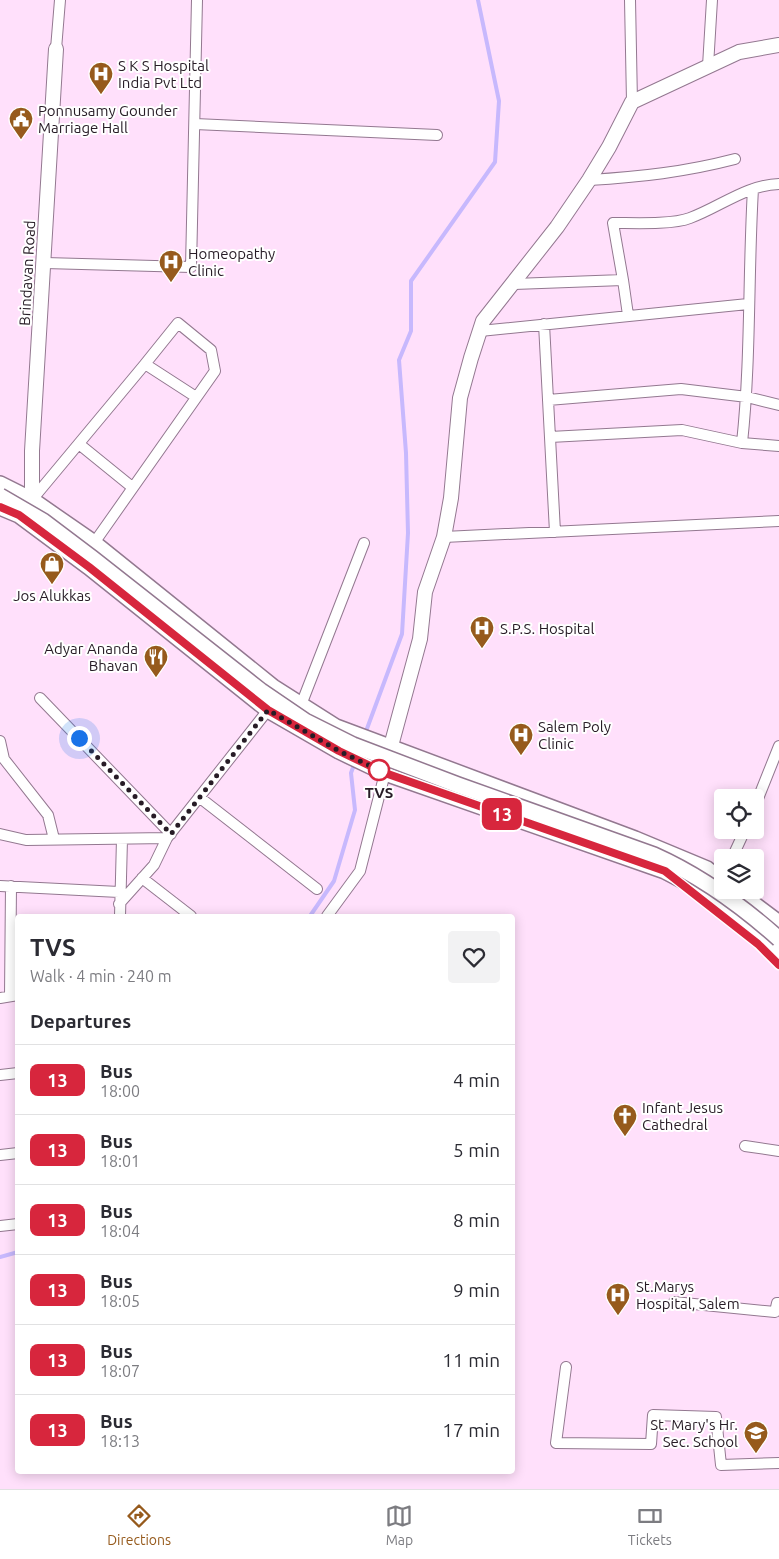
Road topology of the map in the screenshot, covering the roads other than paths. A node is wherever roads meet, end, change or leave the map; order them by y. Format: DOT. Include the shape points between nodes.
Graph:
graph roads {
  1 [pos="60,0"];
  2 [pos="197,0"];
  3 [pos="630,0"];
  4 [pos="712,0"];
  5 [pos="779,45"];
  6 [pos="56,49"];
  7 [pos="708,66"];
  8 [pos="632,102"];
  9 [pos="195,124"];
  10 [pos="437,135"];
  11 [pos="735,159"];
  12 [pos="589,180"];
  13 [pos="779,184"];
  14 [pos="754,189"];
  15 [pos="45,263"];
  16 [pos="623,280"];
  17 [pos="514,284"];
  18 [pos="748,304"];
  19 [pos="628,315"];
  20 [pos="544,324"];
  21 [pos="480,331"];
  22 [pos="145,364"];
  23 [pos="196,397"];
  24 [pos="747,397"];
  25 [pos="548,400"];
  26 [pos="779,405"];
  27 [pos="550,437"];
  28 [pos="742,443"];
  29 [pos="80,444"];
  30 [pos="779,446"];
  31 [pos="0,484"];
  32 [pos="132,487"];
  33 [pos="0,496"];
  34 [pos="32,500"];
  35 [pos="0,507"];
  36 [pos="19,515"];
  37 [pos="779,521"];
  38 [pos="555,532"];
  39 [pos="444,537"];
  40 [pos="94,543"];
  41 [pos="364,543"];
  42 [pos="40,698"];
  43 [pos="301,705"];
  44 [pos="268,710"];
  45 [pos="0,741"];
  46 [pos="779,746"];
  47 [pos="390,748"];
  48 [pos="2,759"];
  49 [pos="385,773"];
  50 [pos="762,789"];
  51 [pos="199,797"];
  52 [pos="0,834"];
  53 [pos="169,836"];
  54 [pos="122,838"];
  55 [pos="54,839"];
  56 [pos="665,871"];
  57 [pos="714,873"];
  58 [pos="142,878"];
  59 [pos="0,886"];
  60 [pos="11,886"];
  61 [pos="317,889"];
  62 [pos="119,892"];
  63 [pos="747,899"];
  64 [pos="119,904"];
  65 [pos="120,914"];
  66 [pos="188,914"];
  67 [pos="328,914"];
  68 [pos="779,923"];
  69 [pos="779,939"];
  70 [pos="779,954"];
  71 [pos="779,965"];
  72 [pos="9,997"];
  73 [pos="15,1073"];
  74 [pos="0,1075"];
  75 [pos="745,1146"];
  76 [pos="779,1151"];
  77 [pos="15,1154"];
  78 [pos="0,1156"];
  79 [pos="15,1224"];
  80 [pos="0,1226"];
  81 [pos="674,1302"];
  82 [pos="779,1303"];
  83 [pos="566,1367"];
  84 [pos="779,1463"];
  1 -- 6 [label="street"];
  2 -- 9 [label="street"];
  3 -- 8 [label="street"];
  4 -- 7 [label="street"];
  5 -- 7 [label="street" via="739,52"];
  6 -- 15 [label="street, Brindavan Road"];
  7 -- 8 [label="street"];
  8 -- 12 [label="street"];
  9 -- 10 [label="street"];
  9 -- 15 [label="street" via="192,267"];
  11 -- 12 [label="street" via="698,169"];
  12 -- 17 [label="street"];
  13 -- 14 [label="street"];
  14 -- 16 [label="street" via="688,219 613,223"];
  14 -- 18 [label="street"];
  15 -- 34 [label="street, Brindavan Road" via="32,451"];
  16 -- 17 [label="street"];
  16 -- 19 [label="street"];
  17 -- 21 [label="street" via="483,322"];
  18 -- 19 [label="street"];
  18 -- 24 [label="street"];
  19 -- 20 [label="street"];
  20 -- 21 [label="street"];
  20 -- 25 [label="street"];
  21 -- 39 [label="street" via="460,398"];
  22 -- 23 [label="street"];
  22 -- 23 [label="street" via="178,323 211,350 215,371"];
  22 -- 29 [label="street"];
  23 -- 32 [label="street"];
  24 -- 25 [label="street" via="681,389"];
  24 -- 26 [label="street"];
  24 -- 28 [label="street"];
  25 -- 27 [label="street"];
  27 -- 28 [label="street" via="682,430"];
  27 -- 38 [label="street"];
  28 -- 30 [label="street"];
  29 -- 32 [label="street"];
  29 -- 34 [label="street"];
  31 -- 34 [label="main road"];
  32 -- 40 [label="street"];
  33 -- 69 [label="main road, bridge" via="57,532 261,690 305,720 361,748 672,863 704,880"];
  34 -- 36 [label="street"];
  34 -- 40 [label="main road"];
  35 -- 36 [label="main road"];
  36 -- 44 [label="main road"];
  37 -- 38 [label="street"];
  38 -- 39 [label="street"];
  39 -- 47 [label="street" via="425,592 420,639"];
  40 -- 43 [label="main road" via="272,687"];
  41 -- 43 [label="street"];
  42 -- 53 [label="street"];
  43 -- 47 [label="main road" via="336,726"];
  44 -- 49 [label="main road"];
  44 -- 51 [label="street"];
  45 -- 48 [label="street"];
  46 -- 50 [label="street"];
  47 -- 49 [label="street"];
  47 -- 57 [label="main road" via="634,839"];
  48 -- 55 [label="street" via="48,815"];
  49 -- 56 [label="main road"];
  49 -- 67 [label="street" via="360,871"];
  51 -- 53 [label="street"];
  51 -- 61 [label="street"];
  52 -- 55 [label="street" via="26,840"];
  53 -- 54 [label="street"];
  53 -- 58 [label="street" via="154,865"];
  54 -- 55 [label="street"];
  54 -- 62 [label="street"];
  56 -- 70 [label="main road" via="707,893 748,924"];
  56 -- 71 [label="main road" via="758,944"];
  58 -- 64 [label="street"];
  58 -- 66 [label="street"];
  59 -- 60 [label="street"];
  60 -- 62 [label="street"];
  60 -- 72 [label="street"];
  62 -- 64 [label="street"];
  63 -- 68 [label="main road"];
  64 -- 65 [label="street"];
  73 -- 74 [label="street"];
  75 -- 76 [label="street"];
  77 -- 78 [label="street"];
  79 -- 80 [label="street"];
  81 -- 82 [label="street" via="774,1312"];
  83 -- 84 [label="street" via="556,1443 651,1444 653,1415 716,1417 721,1465"];
}
